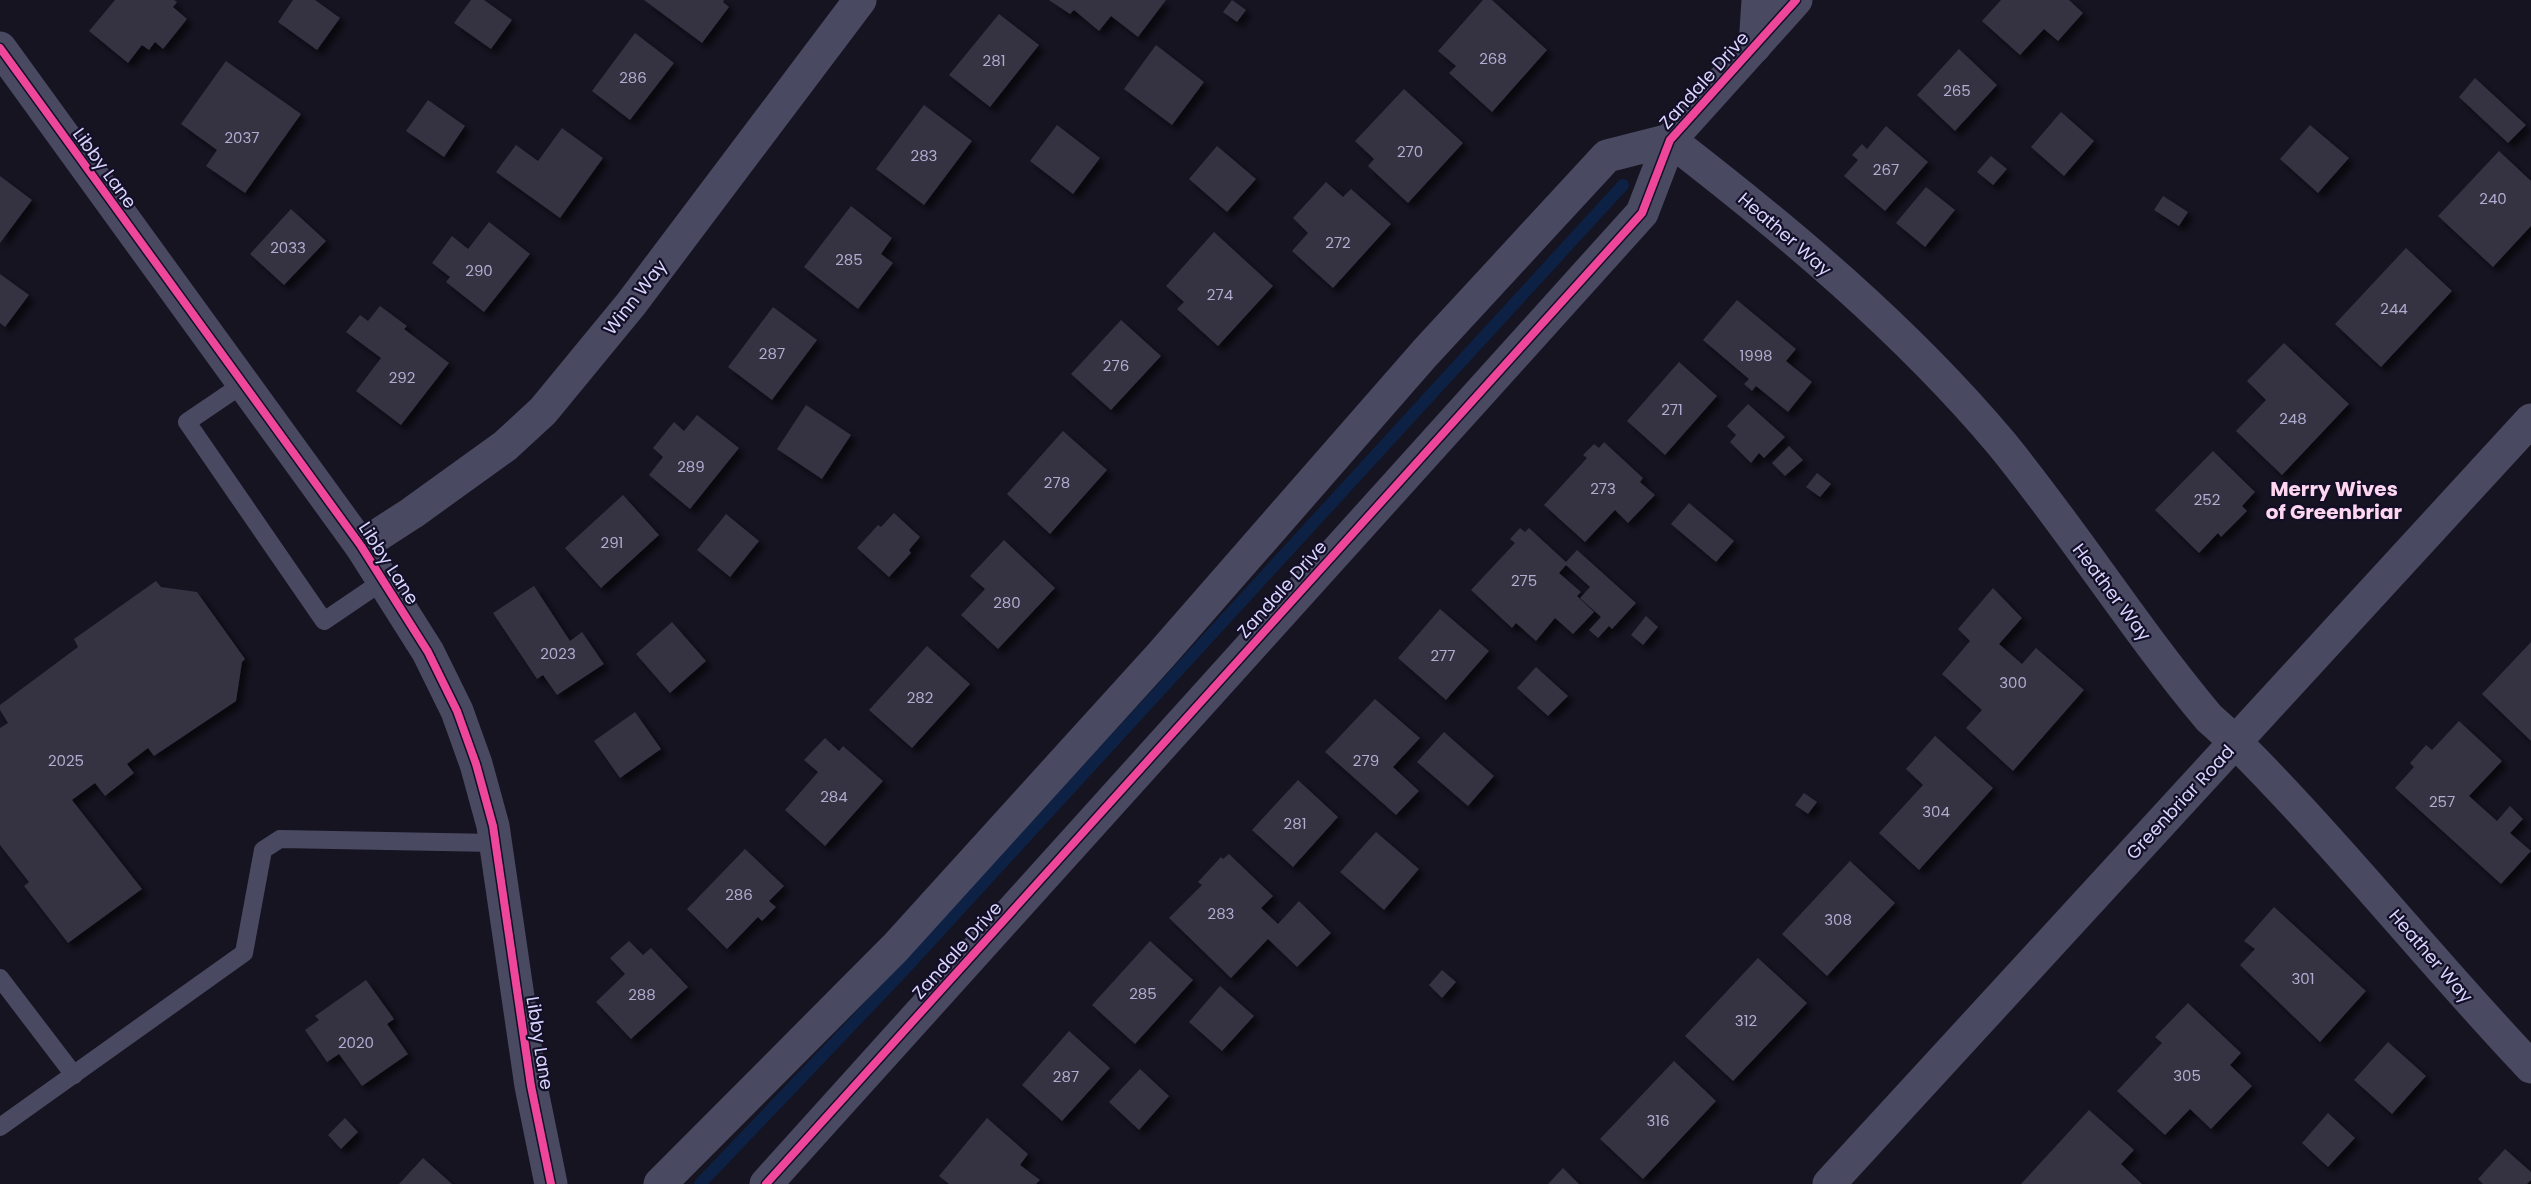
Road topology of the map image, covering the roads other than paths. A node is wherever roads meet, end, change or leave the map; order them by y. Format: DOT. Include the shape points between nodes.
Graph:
graph roads {
  1 [pos="860,0"];
  2 [pos="1758,0"];
  3 [pos="1796,0"];
  4 [pos="1755,46"];
  5 [pos="0,48"];
  6 [pos="1670,140"];
  7 [pos="243,384"];
  8 [pos="2531,420"];
  9 [pos="361,546"];
  10 [pos="383,581"];
  11 [pos="2235,741"];
  12 [pos="495,843"];
  13 [pos="0,978"];
  14 [pos="2531,1067"];
  15 [pos="74,1075"];
  16 [pos="0,1127"];
  17 [pos="551,1184"];
  18 [pos="660,1184"];
  19 [pos="766,1184"];
  20 [pos="1829,1184"];
  1 -- 9 [label="street, Winn Way" via="631,304 543,411 505,446"];
  2 -- 4 [label="street"];
  3 -- 4 [label="street, Zandale Drive"];
  4 -- 6 [label="street, Zandale Drive"];
  5 -- 7 [label="street, Libby Lane"];
  6 -- 11 [label="street, Heather Way" via="1734,189 1844,284 1962,399 2177,679 2209,718"];
  6 -- 18 [label="street, Zandale Drive" via="1607,156 1425,353 1161,655 895,948"];
  6 -- 19 [label="street, Zandale Drive" via="1642,213"];
  7 -- 9 [label="street, Libby Lane"];
  7 -- 10 [label="lane" via="188,422 324,621"];
  8 -- 11 [label="street, Greenbriar Road"];
  9 -- 10 [label="street, Libby Lane"];
  10 -- 12 [label="street, Libby Lane" via="428,652 457,711 476,764"];
  11 -- 14 [label="street, Heather Way" via="2342,854"];
  11 -- 20 [label="street, Greenbriar Road"];
  12 -- 15 [label="lane" via="280,839 263,850 244,953"];
  12 -- 17 [label="street, Libby Lane" via="531,1086"];
  13 -- 15 [label="lane"];
  15 -- 16 [label="lane"];
}
